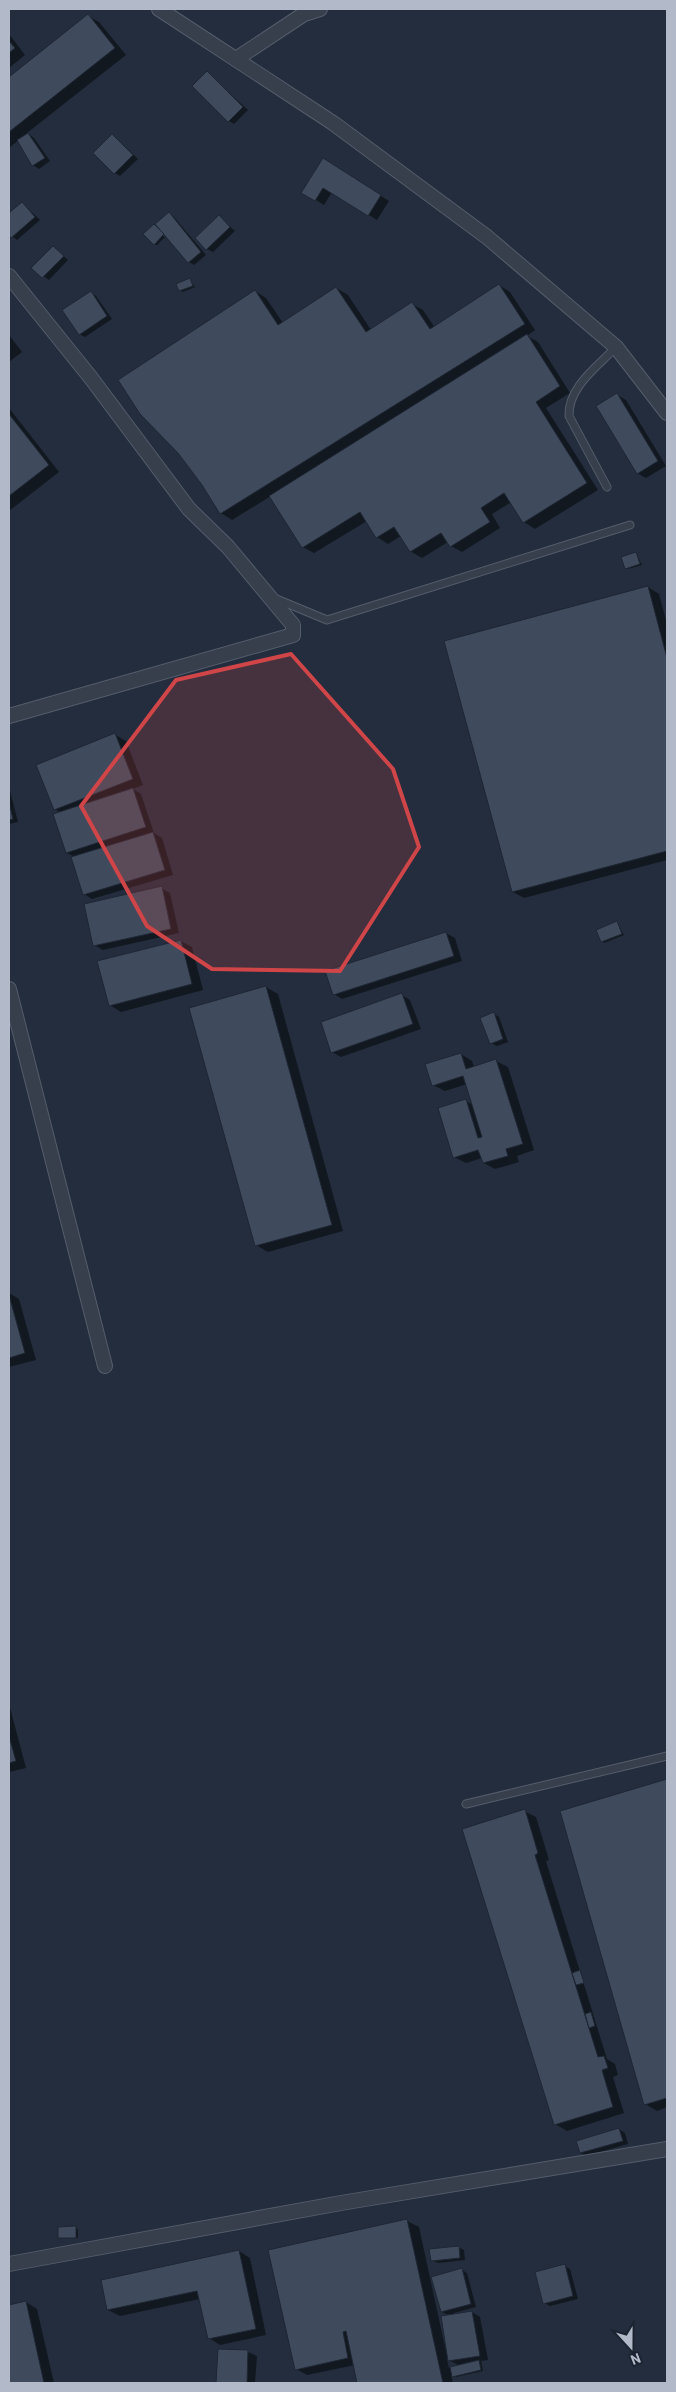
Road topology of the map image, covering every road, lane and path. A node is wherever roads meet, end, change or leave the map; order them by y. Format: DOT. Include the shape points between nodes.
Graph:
graph roads {
  1 [pos="159,9"];
  2 [pos="320,9"];
  3 [pos="236,59"];
  4 [pos="9,276"];
  5 [pos="616,347"];
  6 [pos="667,413"];
  7 [pos="607,488"];
  8 [pos="630,525"];
  9 [pos="271,597"];
  10 [pos="9,716"];
  11 [pos="9,990"];
  12 [pos="105,1366"];
  13 [pos="667,1756"];
  14 [pos="466,1804"];
  15 [pos="667,2149"];
  16 [pos="9,2264"];
  1 -- 3 [label="street"];
  2 -- 3 [label="street" via="304,14"];
  3 -- 5 [label="street" via="333,123 487,237"];
  4 -- 9 [label="street" via="91,378 189,509"];
  5 -- 6 [label="street"];
  5 -- 7 [label="lane" via="574,391 569,404 569,416"];
  8 -- 9 [label="lane" via="327,620"];
  9 -- 10 [label="street" via="294,624 293,635"];
  11 -- 12 [label="street"];
  13 -- 14 [label="lane"];
  15 -- 16 [label="street" via="342,2203"];
}
